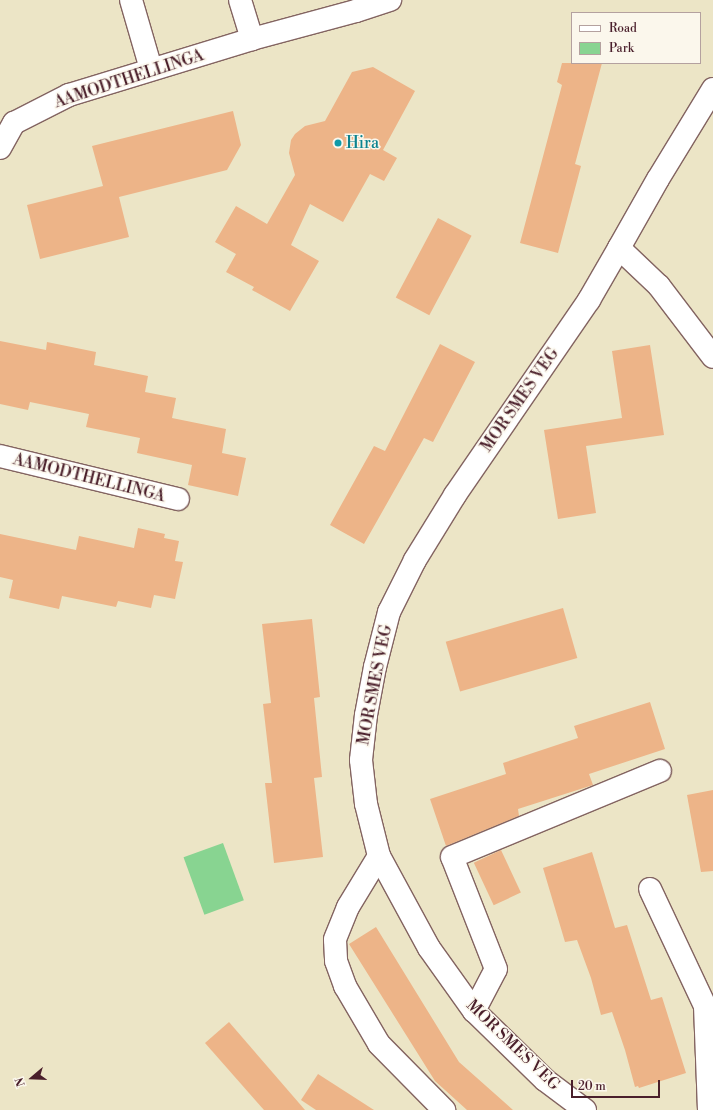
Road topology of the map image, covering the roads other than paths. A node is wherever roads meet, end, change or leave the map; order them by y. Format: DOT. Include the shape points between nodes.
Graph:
graph roads {
  1 [pos="131,0"];
  2 [pos="240,0"];
  3 [pos="390,0"];
  4 [pos="354,6"];
  5 [pos="252,39"];
  6 [pos="151,70"];
  7 [pos="713,89"];
  8 [pos="7,121"];
  9 [pos="0,148"];
  10 [pos="619,248"];
  11 [pos="713,357"];
  12 [pos="0,456"];
  13 [pos="178,499"];
  14 [pos="660,771"];
  15 [pos="379,856"];
  16 [pos="650,889"];
  17 [pos="474,1011"];
  18 [pos="710,1109"];
  19 [pos="444,1110"];
  20 [pos="585,1110"];
  1 -- 6 [label="street"];
  2 -- 5 [label="street"];
  3 -- 4 [label="street, AAMODTHELLINGA"];
  4 -- 5 [label="street, AAMODTHELLINGA"];
  5 -- 6 [label="street, AAMODTHELLINGA"];
  6 -- 8 [label="street, AAMODTHELLINGA" via="68,95"];
  7 -- 10 [label="street, MOR SMES VEG"];
  8 -- 9 [label="street, AAMODTHELLINGA"];
  10 -- 11 [label="street" via="659,286"];
  10 -- 15 [label="street, MOR SMES VEG" via="589,300 455,495 414,560 389,612 375,667 361,760 366,804"];
  12 -- 13 [label="street, AAMODTHELLINGA"];
  14 -- 17 [label="street" via="452,857 496,969"];
  15 -- 17 [label="street, MOR SMES VEG" via="429,948"];
  15 -- 19 [label="street" via="348,907 335,940 336,961 345,986 379,1044"];
  16 -- 18 [label="street" via="706,1006"];
  17 -- 20 [label="street, MOR SMES VEG" via="545,1080"];
}
